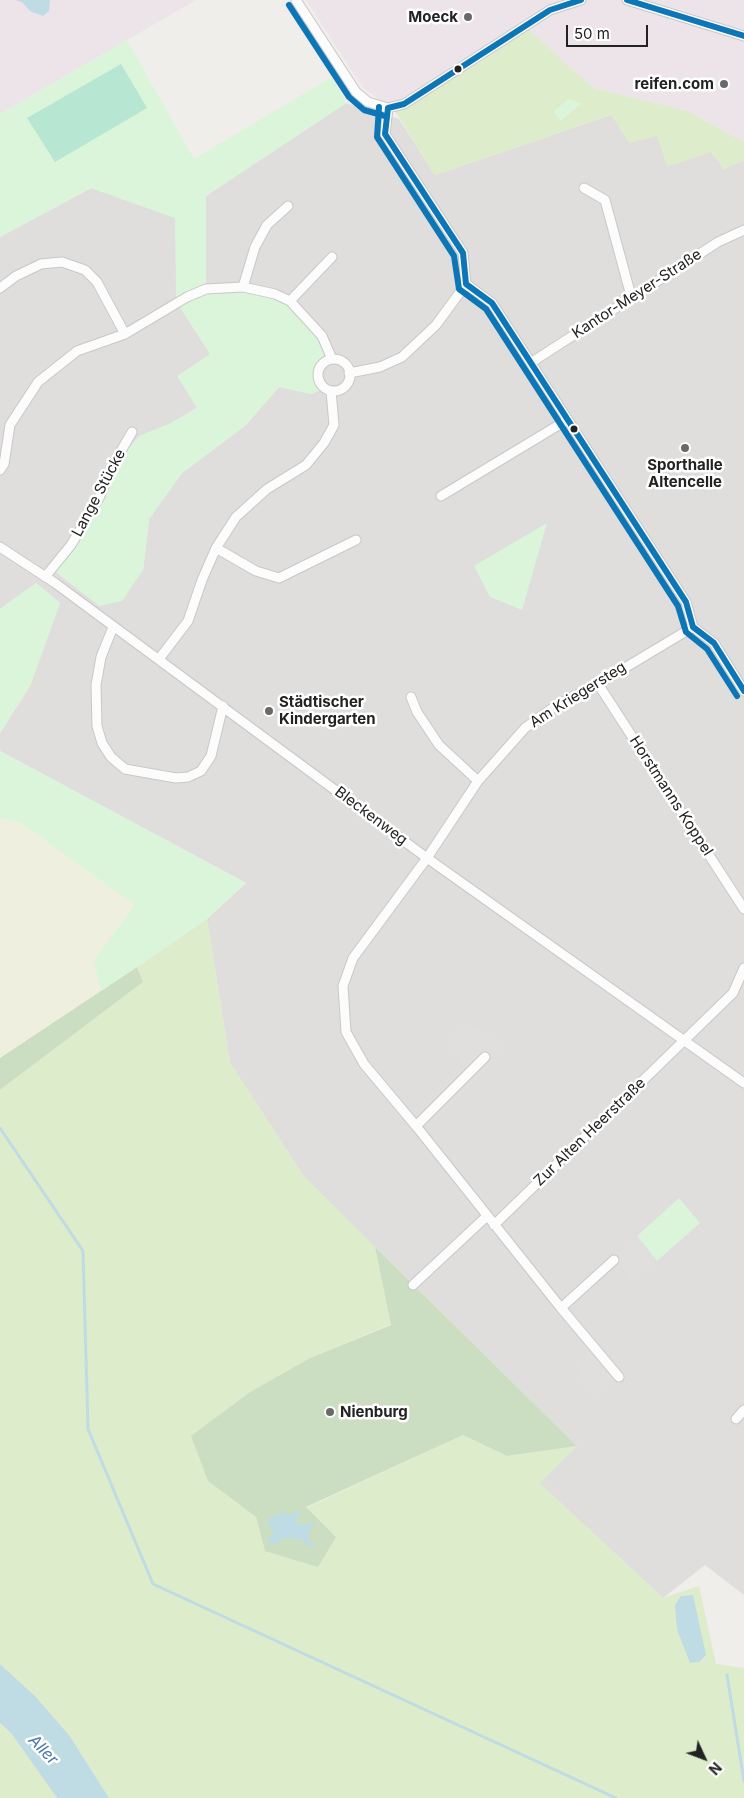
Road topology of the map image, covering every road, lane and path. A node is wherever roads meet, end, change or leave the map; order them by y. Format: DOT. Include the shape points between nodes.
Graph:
graph roads {
  1 [pos="296,0"];
  2 [pos="580,0"];
  3 [pos="626,0"];
  4 [pos="744,36"];
  5 [pos="388,108"];
  6 [pos="584,188"];
  7 [pos="288,206"];
  8 [pos="744,230"];
  9 [pos="332,257"];
  10 [pos="466,284"];
  11 [pos="243,287"];
  12 [pos="0,288"];
  13 [pos="631,296"];
  14 [pos="290,302"];
  15 [pos="125,334"];
  16 [pos="332,359"];
  17 [pos="532,362"];
  18 [pos="349,373"];
  19 [pos="331,391"];
  20 [pos="0,420"];
  21 [pos="567,420"];
  22 [pos="10,425"];
  23 [pos="132,432"];
  24 [pos="0,470"];
  25 [pos="441,496"];
  26 [pos="356,540"];
  27 [pos="0,547"];
  28 [pos="216,548"];
  29 [pos="45,577"];
  30 [pos="113,627"];
  31 [pos="694,627"];
  32 [pos="159,659"];
  33 [pos="598,684"];
  34 [pos="744,691"];
  35 [pos="411,697"];
  36 [pos="223,706"];
  37 [pos="478,781"];
  38 [pos="427,858"];
  39 [pos="744,909"];
  40 [pos="744,968"];
  41 [pos="685,1040"];
  42 [pos="485,1057"];
  43 [pos="744,1083"];
  44 [pos="416,1126"];
  45 [pos="488,1216"];
  46 [pos="494,1225"];
  47 [pos="614,1260"];
  48 [pos="413,1285"];
  49 [pos="561,1308"];
  50 [pos="619,1377"];
  51 [pos="744,1410"];
  52 [pos="736,1419"];
  1 -- 5 [label="street" via="356,92 368,102"];
  2 -- 5 [label="street" via="550,10 404,104"];
  3 -- 4 [label="street"];
  5 -- 10 [label="street" via="385,134 463,253"];
  6 -- 13 [label="street" via="605,200"];
  7 -- 11 [label="street" via="267,225 255,247"];
  8 -- 13 [label="street, Kantor-Meyer-Straße" via="718,242"];
  9 -- 14 [label="street"];
  10 -- 17 [label="street" via="492,304"];
  10 -- 18 [label="street" via="436,325 402,357 380,367"];
  11 -- 14 [label="street" via="276,294"];
  11 -- 15 [label="street" via="206,289 195,293"];
  12 -- 15 [label="street" via="41,264 62,262 86,270 97,282"];
  13 -- 17 [label="street, Kantor-Meyer-Straße"];
  14 -- 16 [label="street" via="322,336"];
  15 -- 22 [label="street" via="77,351 38,382"];
  16 -- 18 [label="street" via="342,361"];
  16 -- 19 [label="street" via="323,363 318,372 322,386"];
  17 -- 21 [label="street"];
  18 -- 19 [label="street" via="345,386"];
  19 -- 28 [label="street" via="334,425 324,443 306,465 267,489 236,517"];
  20 -- 22 [label="street"];
  21 -- 25 [label="street"];
  21 -- 31 [label="street" via="686,602"];
  22 -- 24 [label="street" via="4,464"];
  23 -- 29 [label="street, Lange Stücke" via="80,529"];
  26 -- 28 [label="street" via="279,578 256,572"];
  27 -- 29 [label="street, Bleckenweg"];
  28 -- 32 [label="street" via="188,621"];
  29 -- 30 [label="street, Bleckenweg"];
  30 -- 32 [label="street, Bleckenweg"];
  30 -- 36 [label="street" via="96,685 97,726 111,757 126,769 176,778 201,771 211,756"];
  31 -- 33 [label="street, Am Kriegersteg"];
  31 -- 34 [label="street" via="714,643"];
  32 -- 36 [label="street, Bleckenweg"];
  33 -- 37 [label="street, Am Kriegersteg" via="557,705 525,728"];
  33 -- 39 [label="street, Horstmanns Koppel"];
  35 -- 37 [label="street" via="439,745"];
  36 -- 38 [label="street, Bleckenweg"];
  37 -- 38 [label="street, Am Kriegersteg"];
  38 -- 41 [label="street, Bleckenweg"];
  38 -- 44 [label="street, Am Kriegersteg" via="360,946 344,986 346,1032 364,1064"];
  40 -- 41 [label="street" via="733,993"];
  41 -- 43 [label="street, Bleckenweg"];
  41 -- 46 [label="street, Zur Alten Heerstraße"];
  42 -- 44 [label="street"];
  44 -- 45 [label="street, Am Kriegersteg"];
  45 -- 46 [label="street, Am Kriegersteg"];
  45 -- 48 [label="street"];
  46 -- 49 [label="street, Am Kriegersteg"];
  47 -- 49 [label="street"];
  49 -- 50 [label="street, Am Kriegersteg"];
  51 -- 52 [label="street"];
}
